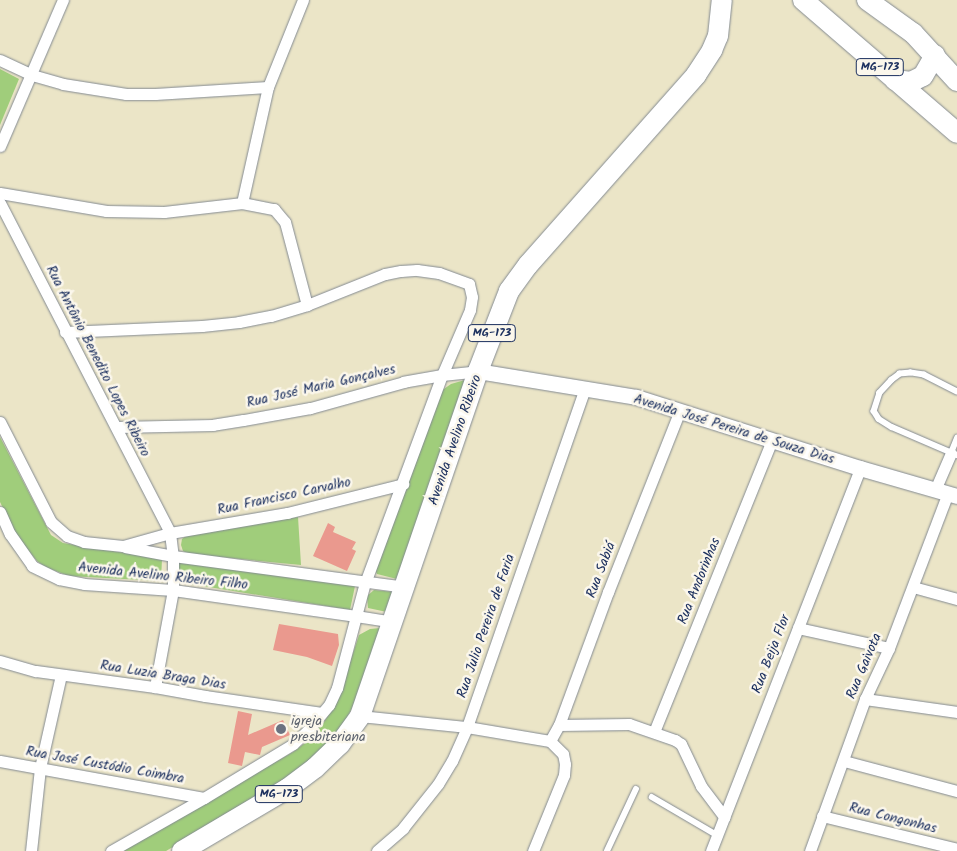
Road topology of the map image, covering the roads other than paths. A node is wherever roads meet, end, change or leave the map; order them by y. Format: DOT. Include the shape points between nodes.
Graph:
graph roads {
  1 [pos="63,0"];
  2 [pos="303,0"];
  3 [pos="803,0"];
  4 [pos="867,0"];
  5 [pos="724,3"];
  6 [pos="935,55"];
  7 [pos="0,60"];
  8 [pos="32,74"];
  9 [pos="895,80"];
  10 [pos="957,81"];
  11 [pos="268,87"];
  12 [pos="957,134"];
  13 [pos="0,146"];
  14 [pos="0,193"];
  15 [pos="0,203"];
  16 [pos="242,203"];
  17 [pos="307,305"];
  18 [pos="66,332"];
  19 [pos="478,371"];
  20 [pos="442,375"];
  21 [pos="585,389"];
  22 [pos="957,392"];
  23 [pos="680,410"];
  24 [pos="0,422"];
  25 [pos="116,428"];
  26 [pos="957,438"];
  27 [pos="772,440"];
  28 [pos="954,454"];
  29 [pos="860,468"];
  30 [pos="403,484"];
  31 [pos="947,493"];
  32 [pos="0,512"];
  33 [pos="170,533"];
  34 [pos="123,546"];
  35 [pos="173,556"];
  36 [pos="365,583"];
  37 [pos="406,587"];
  38 [pos="913,587"];
  39 [pos="173,590"];
  40 [pos="957,600"];
  41 [pos="356,616"];
  42 [pos="392,622"];
  43 [pos="798,628"];
  44 [pos="889,648"];
  45 [pos="0,660"];
  46 [pos="61,675"];
  47 [pos="156,687"];
  48 [pos="865,698"];
  49 [pos="957,712"];
  50 [pos="322,713"];
  51 [pos="360,716"];
  52 [pos="559,725"];
  53 [pos="467,727"];
  54 [pos="654,732"];
  55 [pos="550,740"];
  56 [pos="0,761"];
  57 [pos="844,761"];
  58 [pos="40,768"];
  59 [pos="636,789"];
  60 [pos="957,791"];
  61 [pos="652,797"];
  62 [pos="204,798"];
  63 [pos="822,816"];
  64 [pos="724,817"];
  65 [pos="717,835"];
  66 [pos="957,849"];
  67 [pos="31,851"];
  68 [pos="111,851"];
  69 [pos="182,851"];
  70 [pos="376,851"];
  71 [pos="533,851"];
  72 [pos="607,851"];
  73 [pos="711,851"];
  74 [pos="810,851"];
  1 -- 8 [label="street"];
  2 -- 11 [label="street"];
  3 -- 9 [label="highway, MG-173"];
  4 -- 6 [label="highway" via="913,33"];
  5 -- 19 [label="highway, Avenida Avelino Ribeiro / MG-173" via="718,36 696,75 528,265 509,291"];
  6 -- 9 [label="highway, MG-173" via="922,76 911,82"];
  6 -- 10 [label="highway"];
  7 -- 8 [label="street"];
  8 -- 11 [label="street" via="63,84 126,94"];
  8 -- 13 [label="street"];
  9 -- 12 [label="highway, MG-173"];
  11 -- 16 [label="street"];
  14 -- 16 [label="street" via="106,211 164,212"];
  15 -- 18 [label="street, Rua Antônio Benedito Lopes Ribeiro"];
  16 -- 17 [label="street" via="274,209 283,217"];
  17 -- 18 [label="street" via="239,322"];
  17 -- 20 [label="street" via="401,271 439,273 465,281 471,289 470,310"];
  18 -- 25 [label="street, Rua Antônio Benedito Lopes Ribeiro"];
  19 -- 20 [label="street, Rua José Maria Gonçalves"];
  19 -- 21 [label="street, Avenida José Pereira de Souza Dias"];
  19 -- 37 [label="highway, Avenida Avelino Ribeiro / MG-173"];
  20 -- 25 [label="street, Rua José Maria Gonçalves" via="310,408 244,420 213,425"];
  20 -- 30 [label="street"];
  21 -- 23 [label="street, Avenida José Pereira de Souza Dias" via="636,397"];
  21 -- 53 [label="street, Rua Julio Pereira de Faria"];
  22 -- 28 [label="lane" via="924,375 900,374 880,393 874,411 892,427"];
  23 -- 27 [label="street, Avenida José Pereira de Souza Dias"];
  23 -- 52 [label="street, Rua Sabiá"];
  24 -- 34 [label="street, Avenida Avelino Ribeiro Filho" via="56,529 84,542"];
  25 -- 33 [label="street, Rua Antônio Benedito Lopes Ribeiro"];
  26 -- 28 [label="lane"];
  27 -- 29 [label="street, Avenida José Pereira de Souza Dias"];
  27 -- 54 [label="street, Rua Andorinhas"];
  28 -- 31 [label="street, Rua Gaivota"];
  29 -- 31 [label="street, Avenida José Pereira de Souza Dias"];
  29 -- 43 [label="street, Rua Beija Flor"];
  30 -- 33 [label="street, Rua Francisco Carvalho" via="287,513"];
  30 -- 36 [label="street"];
  31 -- 38 [label="street, Rua Gaivota"];
  32 -- 39 [label="street, Avenida Avelino Ribeiro Filho" via="23,554 32,566 44,573 84,584"];
  33 -- 34 [label="street, Avenida Avelino Ribeiro Filho"];
  33 -- 35 [label="street, Rua Antônio Benedito Lopes Ribeiro"];
  34 -- 35 [label="street, Avenida Avelino Ribeiro Filho"];
  35 -- 36 [label="street, Avenida Avelino Ribeiro Filho"];
  35 -- 39 [label="street, Rua Antônio Benedito Lopes Ribeiro"];
  36 -- 37 [label="street, Avenida Avelino Ribeiro Filho"];
  36 -- 41 [label="street"];
  37 -- 42 [label="highway, Avenida Avelino Ribeiro / MG-173"];
  38 -- 40 [label="street"];
  38 -- 44 [label="street, Rua Gaivota"];
  39 -- 41 [label="street, Avenida Avelino Ribeiro Filho"];
  39 -- 47 [label="street, Rua Antônio Benedito Lopes Ribeiro"];
  41 -- 42 [label="street, Avenida Avelino Ribeiro Filho"];
  41 -- 50 [label="street, MG-173" via="337,688"];
  42 -- 51 [label="highway, Avenida Avelino Ribeiro / MG-173"];
  43 -- 44 [label="street"];
  43 -- 64 [label="street, Rua Beija Flor"];
  44 -- 48 [label="street, Rua Gaivota"];
  45 -- 46 [label="street, Rua Luzia Braga Dias"];
  46 -- 47 [label="street, Rua Luzia Braga Dias"];
  46 -- 58 [label="street"];
  47 -- 50 [label="street, Rua Luzia Braga Dias"];
  48 -- 49 [label="street"];
  48 -- 57 [label="street, Rua Gaivota"];
  50 -- 62 [label="street, MG-173" via="293,744"];
  51 -- 53 [label="street"];
  51 -- 69 [label="highway, Avenida Avelino Ribeiro / MG-173" via="340,744 316,768 287,789"];
  52 -- 54 [label="street" via="616,722"];
  52 -- 55 [label="street, Rua Sabiá"];
  53 -- 55 [label="street"];
  53 -- 70 [label="street, Rua Julio Pereira de Faria" via="438,784 403,828"];
  54 -- 64 [label="street" via="681,744 701,786"];
  55 -- 71 [label="street" via="562,754 564,775"];
  56 -- 58 [label="street, Rua José Custódio Coimbra"];
  57 -- 60 [label="street"];
  57 -- 63 [label="street, Rua Gaivota"];
  58 -- 62 [label="street, Rua José Custódio Coimbra"];
  58 -- 67 [label="street"];
  59 -- 72 [label="lane"];
  61 -- 65 [label="lane"];
  62 -- 68 [label="street, MG-173"];
  63 -- 66 [label="street, Rua Congonhas"];
  63 -- 74 [label="street, Rua Gaivota"];
  64 -- 65 [label="street, Rua Beija Flor"];
  65 -- 73 [label="street, Rua Beija Flor"];
}
